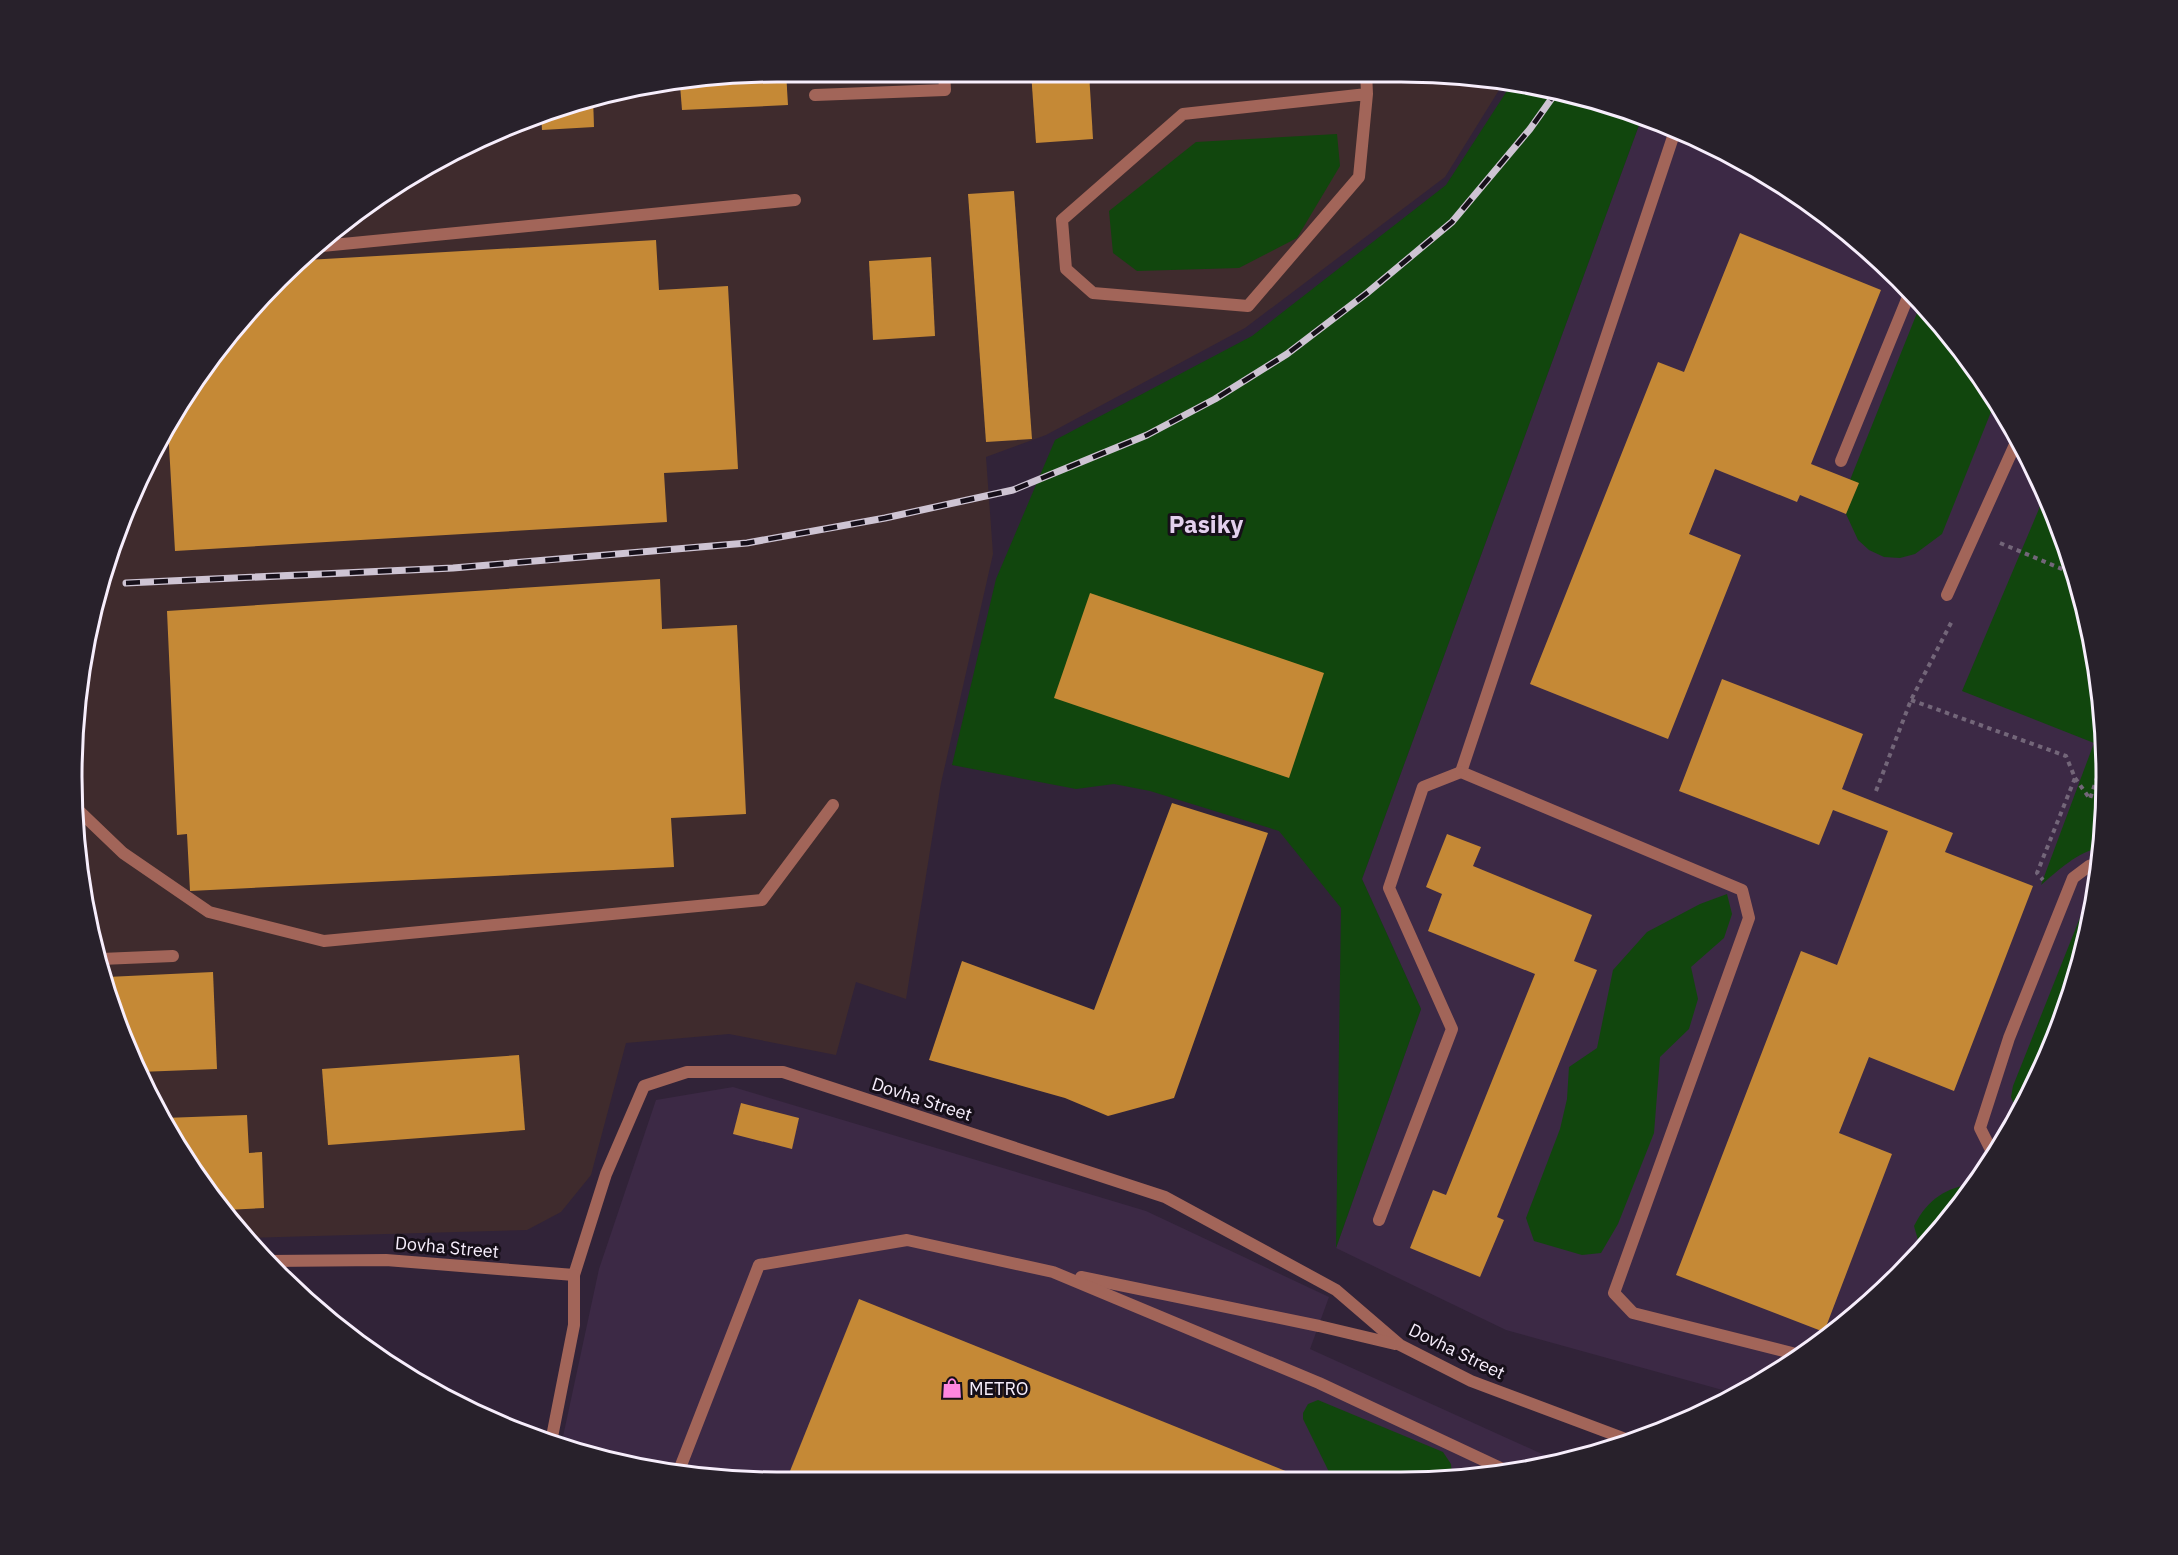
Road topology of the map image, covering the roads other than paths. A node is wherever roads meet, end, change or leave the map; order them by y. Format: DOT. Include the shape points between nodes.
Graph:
graph roads {
  1 [pos="945,82"];
  2 [pos="1366,82"];
  3 [pos="1367,94"];
  4 [pos="815,95"];
  5 [pos="1673,138"];
  6 [pos="795,200"];
  7 [pos="331,245"];
  8 [pos="1906,301"];
  9 [pos="2013,450"];
  10 [pos="1841,461"];
  11 [pos="1947,595"];
  12 [pos="1461,772"];
  13 [pos="832,805"];
  14 [pos="84,815"];
  15 [pos="2090,866"];
  16 [pos="173,956"];
  17 [pos="107,959"];
  18 [pos="1989,1146"];
  19 [pos="1379,1220"];
  20 [pos="278,1261"];
  21 [pos="1053,1272"];
  22 [pos="574,1275"];
  23 [pos="1400,1345"];
  24 [pos="1790,1353"];
  25 [pos="552,1435"];
  26 [pos="1620,1437"];
  27 [pos="681,1466"];
  28 [pos="1495,1466"];
  1 -- 4 [label="lane" via="945,90"];
  2 -- 3 [label="lane"];
  3 -- 3 [label="lane" via="1183,114 1062,220 1066,269 1093,293 1248,306 1359,177"];
  5 -- 12 [label="lane"];
  6 -- 7 [label="lane"];
  8 -- 10 [label="lane"];
  9 -- 11 [label="lane"];
  12 -- 19 [label="lane" via="1423,787 1389,888 1452,1029"];
  12 -- 24 [label="lane" via="1742,890 1749,918 1614,1293 1633,1313"];
  13 -- 14 [label="lane" via="762,900 324,941 209,912 123,854"];
  15 -- 18 [label="lane" via="2073,878 2009,1038 1980,1128"];
  16 -- 17 [label="lane"];
  20 -- 22 [label="lane, Dovha Street" via="386,1260"];
  21 -- 23 [label="lane"];
  21 -- 27 [label="lane" via="907,1240 759,1265"];
  21 -- 28 [label="lane" via="1319,1383"];
  22 -- 23 [label="lane, Dovha Street" via="606,1174 644,1086 687,1072 783,1072 1165,1197 1336,1290"];
  22 -- 25 [label="lane" via="574,1325"];
  23 -- 26 [label="lane, Dovha Street" via="1471,1381"];
}
